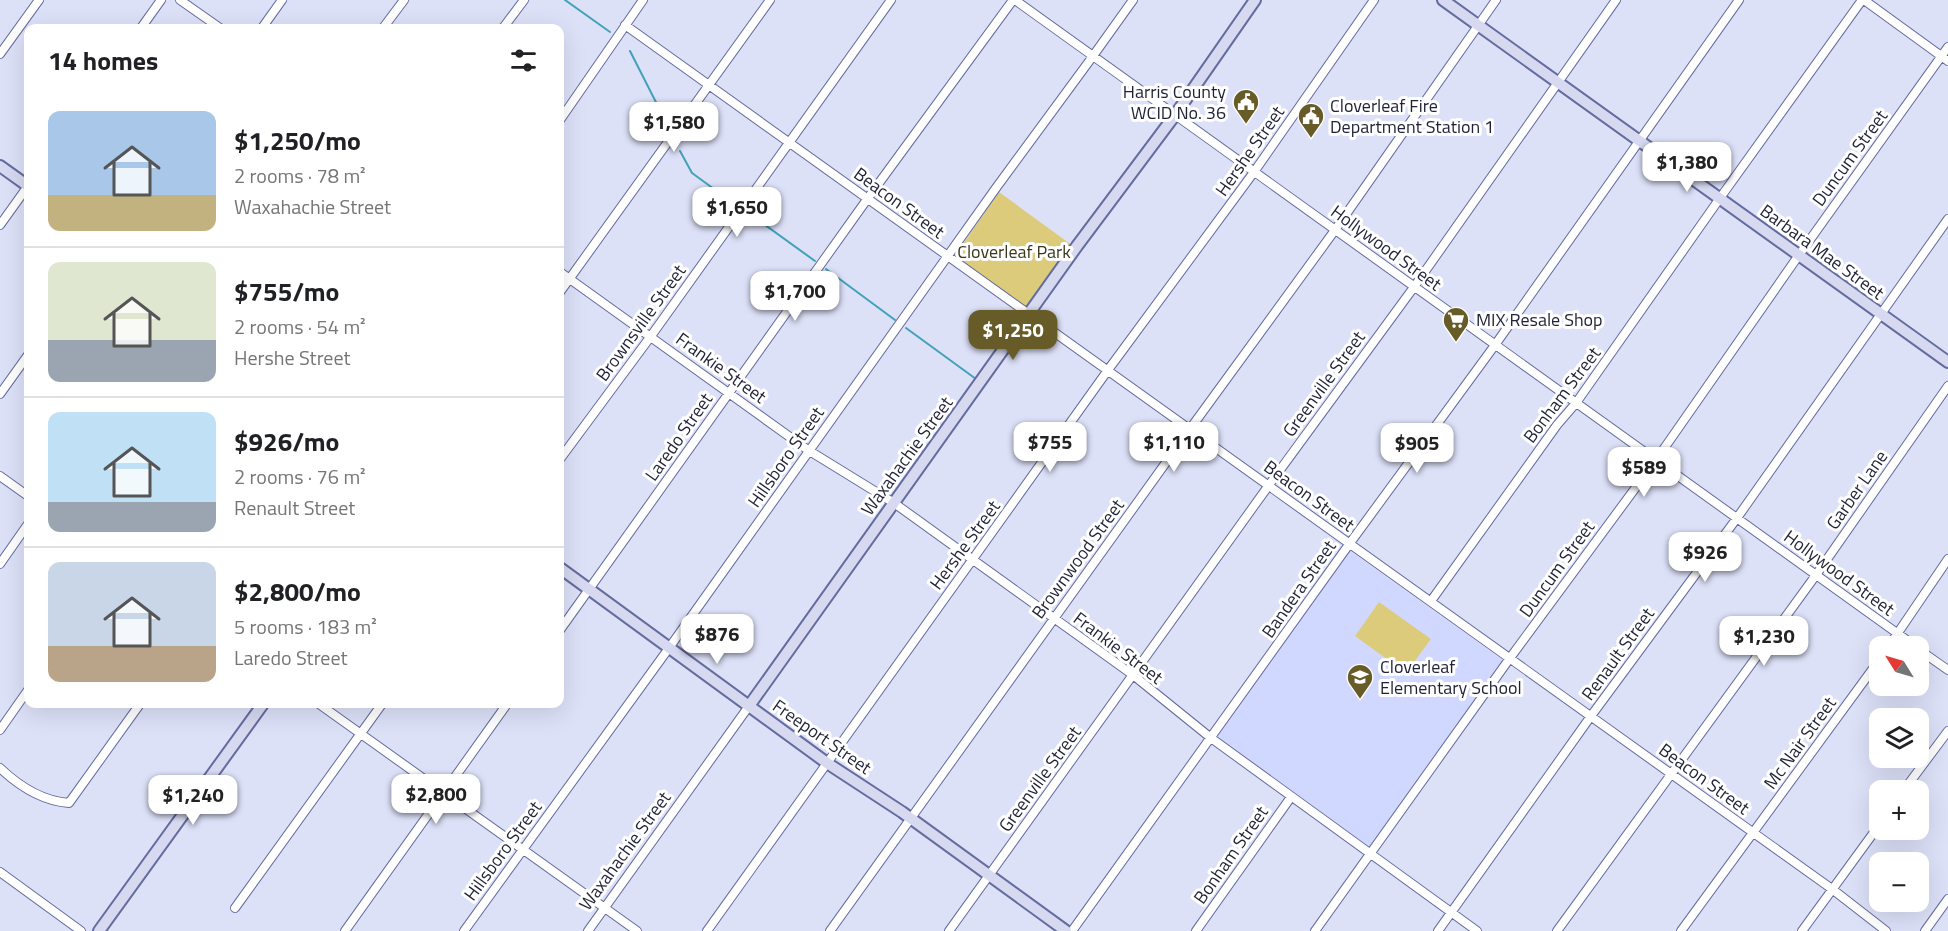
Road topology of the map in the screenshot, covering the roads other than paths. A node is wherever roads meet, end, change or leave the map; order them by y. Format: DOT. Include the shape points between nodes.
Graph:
graph roads {
  1 [pos="39,0"];
  2 [pos="161,0"];
  3 [pos="180,0"];
  4 [pos="282,0"];
  5 [pos="404,0"];
  6 [pos="524,0"];
  7 [pos="643,0"];
  8 [pos="770,0"];
  9 [pos="891,0"];
  10 [pos="1014,0"];
  11 [pos="1133,0"];
  12 [pos="1255,0"];
  13 [pos="1374,0"];
  14 [pos="1443,0"];
  15 [pos="1496,0"];
  16 [pos="1616,0"];
  17 [pos="1739,0"];
  18 [pos="1863,0"];
  19 [pos="144,24"];
  20 [pos="214,24"];
  21 [pos="265,24"];
  22 [pos="386,24"];
  23 [pos="506,24"];
  24 [pos="625,25"];
  25 [pos="1478,25"];
  26 [pos="1948,47"];
  27 [pos="0,54"];
  28 [pos="1093,56"];
  29 [pos="1945,58"];
  30 [pos="1558,82"];
  31 [pos="707,85"];
  32 [pos="564,114"];
  33 [pos="1175,115"];
  34 [pos="1639,140"];
  35 [pos="789,142"];
  36 [pos="0,166"];
  37 [pos="1254,172"];
  38 [pos="24,183"];
  39 [pos="24,192"];
  40 [pos="868,198"];
  41 [pos="1720,198"];
  42 [pos="1948,219"];
  43 [pos="0,225"];
  44 [pos="1335,230"];
  45 [pos="947,255"];
  46 [pos="1799,255"];
  47 [pos="564,275"];
  48 [pos="569,279"];
  49 [pos="564,286"];
  50 [pos="1414,287"];
  51 [pos="1880,313"];
  52 [pos="1029,314"];
  53 [pos="651,336"];
  54 [pos="1495,345"];
  55 [pos="24,361"];
  56 [pos="1948,362"];
  57 [pos="1108,370"];
  58 [pos="1948,386"];
  59 [pos="729,393"];
  60 [pos="0,394"];
  61 [pos="1576,403"];
  62 [pos="1190,429"];
  63 [pos="808,450"];
  64 [pos="564,454"];
  65 [pos="1656,460"];
  66 [pos="0,476"];
  67 [pos="1269,485"];
  68 [pos="24,493"];
  69 [pos="894,503"];
  70 [pos="1737,518"];
  71 [pos="24,530"];
  72 [pos="1350,543"];
  73 [pos="1948,559"];
  74 [pos="972,560"];
  75 [pos="0,564"];
  76 [pos="564,571"];
  77 [pos="1816,575"];
  78 [pos="589,589"];
  79 [pos="1431,602"];
  80 [pos="1054,619"];
  81 [pos="564,624"];
  82 [pos="1898,634"];
  83 [pos="1901,636"];
  84 [pos="669,648"];
  85 [pos="1929,657"];
  86 [pos="1510,658"];
  87 [pos="1948,670"];
  88 [pos="1869,674"];
  89 [pos="1132,675"];
  90 [pos="24,696"];
  91 [pos="749,706"];
  92 [pos="137,708"];
  93 [pos="260,708"];
  94 [pos="325,708"];
  95 [pos="379,708"];
  96 [pos="504,708"];
  97 [pos="1591,716"];
  98 [pos="0,730"];
  99 [pos="1948,730"];
  100 [pos="361,733"];
  101 [pos="1211,738"];
  102 [pos="827,763"];
  103 [pos="0,768"];
  104 [pos="1670,773"];
  105 [pos="1911,780"];
  106 [pos="444,792"];
  107 [pos="1291,797"];
  108 [pos="911,819"];
  109 [pos="1753,832"];
  110 [pos="1869,839"];
  111 [pos="522,849"];
  112 [pos="1371,854"];
  113 [pos="0,872"];
  114 [pos="989,875"];
  115 [pos="1832,889"];
  116 [pos="1948,898"];
  117 [pos="235,908"];
  118 [pos="604,908"];
  119 [pos="1451,912"];
  120 [pos="81,931"];
  121 [pos="99,931"];
  122 [pos="345,931"];
  123 [pos="464,931"];
  124 [pos="588,931"];
  125 [pos="637,931"];
  126 [pos="707,931"];
  127 [pos="830,931"];
  128 [pos="949,931"];
  129 [pos="1066,931"];
  130 [pos="1072,931"];
  131 [pos="1196,931"];
  132 [pos="1315,931"];
  133 [pos="1438,931"];
  134 [pos="1477,931"];
  135 [pos="1557,931"];
  136 [pos="1681,931"];
  137 [pos="1802,931"];
  138 [pos="1886,931"];
  139 [pos="1924,931"];
  1 -- 27 [label="street"];
  2 -- 19 [label="street"];
  3 -- 20 [label="street"];
  4 -- 21 [label="street"];
  5 -- 22 [label="street"];
  6 -- 23 [label="street"];
  7 -- 24 [label="street"];
  8 -- 31 [label="street"];
  9 -- 35 [label="street, Brownsville Street"];
  10 -- 28 [label="street, Hollywood Street"];
  10 -- 40 [label="street, Laredo Street"];
  11 -- 28 [label="street, Hillsboro Street"];
  12 -- 33 [label="street, Waxahachie Street"];
  13 -- 37 [label="street, Hershe Street"];
  14 -- 25 [label="street, Barbara Mae Street"];
  15 -- 25 [label="street, Brownwood Street"];
  16 -- 30 [label="street, Greenville Street"];
  17 -- 34 [label="street, Bandera Street"];
  18 -- 29 [label="street"];
  18 -- 41 [label="street, Bonham Street"];
  24 -- 31 [label="street, Beacon Street"];
  24 -- 32 [label="street"];
  25 -- 30 [label="street, Barbara Mae Street"];
  25 -- 44 [label="street, Brownwood Street"];
  26 -- 29 [label="street, Duncum Street"];
  28 -- 33 [label="street, Hollywood Street"];
  28 -- 45 [label="street, Hillsboro Street"];
  29 -- 46 [label="street, Duncum Street"];
  30 -- 34 [label="street, Barbara Mae Street"];
  30 -- 50 [label="street, Greenville Street"];
  31 -- 35 [label="street, Beacon Street"];
  31 -- 48 [label="street"];
  33 -- 37 [label="street, Hollywood Street"];
  33 -- 52 [label="street, Waxahachie Street"];
  34 -- 41 [label="street, Barbara Mae Street"];
  34 -- 54 [label="street, Bandera Street"];
  35 -- 40 [label="street, Beacon Street"];
  35 -- 53 [label="street, Brownsville Street"];
  36 -- 38 [label="street"];
  37 -- 44 [label="street, Hollywood Street"];
  37 -- 57 [label="street, Hershe Street"];
  39 -- 43 [label="street"];
  40 -- 45 [label="street, Beacon Street"];
  40 -- 59 [label="street, Laredo Street"];
  41 -- 46 [label="street, Barbara Mae Street"];
  41 -- 61 [label="street, Bonham Street"];
  42 -- 51 [label="street, Renault Street"];
  44 -- 50 [label="street, Hollywood Street"];
  44 -- 62 [label="street, Brownwood Street"];
  45 -- 52 [label="street, Beacon Street"];
  45 -- 63 [label="street, Hillsboro Street"];
  46 -- 51 [label="street, Barbara Mae Street"];
  46 -- 65 [label="street, Duncum Street"];
  47 -- 48 [label="street, Frankie Street"];
  48 -- 49 [label="street"];
  48 -- 53 [label="street, Frankie Street"];
  50 -- 54 [label="street, Hollywood Street"];
  50 -- 67 [label="street, Greenville Street"];
  51 -- 56 [label="street, Barbara Mae Street"];
  51 -- 70 [label="street, Renault Street"];
  52 -- 57 [label="street, Beacon Street"];
  52 -- 69 [label="street, Waxahachie Street"];
  53 -- 59 [label="street, Frankie Street"];
  53 -- 64 [label="street, Brownsville Street"];
  54 -- 61 [label="street, Hollywood Street"];
  54 -- 72 [label="street, Bandera Street"];
  55 -- 60 [label="street"];
  57 -- 62 [label="street, Beacon Street"];
  57 -- 74 [label="street, Hershe Street"];
  58 -- 77 [label="street, Garber Lane"];
  59 -- 63 [label="street, Frankie Street"];
  59 -- 78 [label="street, Laredo Street"];
  61 -- 65 [label="street, Hollywood Street"];
  61 -- 79 [label="street, Bonham Street"];
  62 -- 67 [label="street, Beacon Street"];
  62 -- 80 [label="street, Brownwood Street"];
  63 -- 69 [label="street, Frankie Street"];
  63 -- 84 [label="street, Hillsboro Street"];
  65 -- 70 [label="street, Hollywood Street"];
  65 -- 86 [label="street, Duncum Street"];
  66 -- 68 [label="street"];
  67 -- 72 [label="street, Beacon Street"];
  67 -- 89 [label="street, Greenville Street"];
  69 -- 74 [label="street, Frankie Street"];
  69 -- 91 [label="street, Waxahachie Street"];
  70 -- 77 [label="street, Hollywood Street"];
  70 -- 97 [label="street, Renault Street"];
  71 -- 75 [label="street"];
  72 -- 79 [label="street, Beacon Street"];
  72 -- 101 [label="street, Bandera Street"];
  73 -- 82 [label="street"];
  74 -- 80 [label="street, Frankie Street"];
  74 -- 102 [label="street, Hershe Street"];
  76 -- 78 [label="street, Freeport Street"];
  77 -- 82 [label="street, Hollywood Street"];
  77 -- 104 [label="street, Garber Lane"];
  78 -- 81 [label="street, Laredo Street"];
  78 -- 84 [label="street, Freeport Street"];
  79 -- 86 [label="street, Beacon Street"];
  80 -- 89 [label="street, Frankie Street"];
  80 -- 108 [label="street, Brownwood Street"];
  82 -- 83 [label="street, Hollywood Street"];
  84 -- 91 [label="street, Freeport Street"];
  84 -- 111 [label="street, Hillsboro Street"];
  85 -- 87 [label="street, Hollywood Street"];
  86 -- 97 [label="street, Beacon Street"];
  86 -- 112 [label="street, Duncum Street"];
  88 -- 109 [label="street, Mc Nair Street"];
  89 -- 101 [label="street, Frankie Street"];
  89 -- 114 [label="street, Greenville Street"];
  90 -- 98 [label="street"];
  91 -- 102 [label="street, Freeport Street"];
  91 -- 118 [label="street, Waxahachie Street"];
  92 -- 103 [label="street" via="69,803 43,799"];
  93 -- 121 [label="street"];
  94 -- 100 [label="street"];
  95 -- 100 [label="street"];
  96 -- 106 [label="street"];
  97 -- 104 [label="street, Beacon Street"];
  97 -- 119 [label="street, Renault Street"];
  99 -- 105 [label="street"];
  100 -- 106 [label="street"];
  100 -- 117 [label="street"];
  101 -- 107 [label="street, Frankie Street"];
  101 -- 130 [label="street, Bandera Street"];
  102 -- 108 [label="street, Freeport Street"];
  102 -- 126 [label="street, Hershe Street"];
  104 -- 109 [label="street, Beacon Street"];
  104 -- 135 [label="street, Garber Lane"];
  106 -- 111 [label="street"];
  106 -- 122 [label="street"];
  107 -- 112 [label="street, Frankie Street"];
  107 -- 131 [label="street, Bonham Street"];
  108 -- 114 [label="street, Freeport Street"];
  108 -- 127 [label="street, Brownwood Street"];
  109 -- 115 [label="street, Beacon Street"];
  109 -- 136 [label="street, Mc Nair Street"];
  110 -- 115 [label="street"];
  111 -- 118 [label="street"];
  111 -- 123 [label="street, Hillsboro Street"];
  112 -- 119 [label="street, Frankie Street"];
  112 -- 132 [label="street, Duncum Street"];
  113 -- 120 [label="street"];
  114 -- 128 [label="street, Greenville Street"];
  114 -- 129 [label="street, Freeport Street"];
  115 -- 137 [label="street"];
  115 -- 138 [label="street, Beacon Street"];
  116 -- 139 [label="street"];
  118 -- 124 [label="street, Waxahachie Street"];
  118 -- 125 [label="street"];
  119 -- 133 [label="street, Renault Street"];
  119 -- 134 [label="street, Frankie Street"];
}
